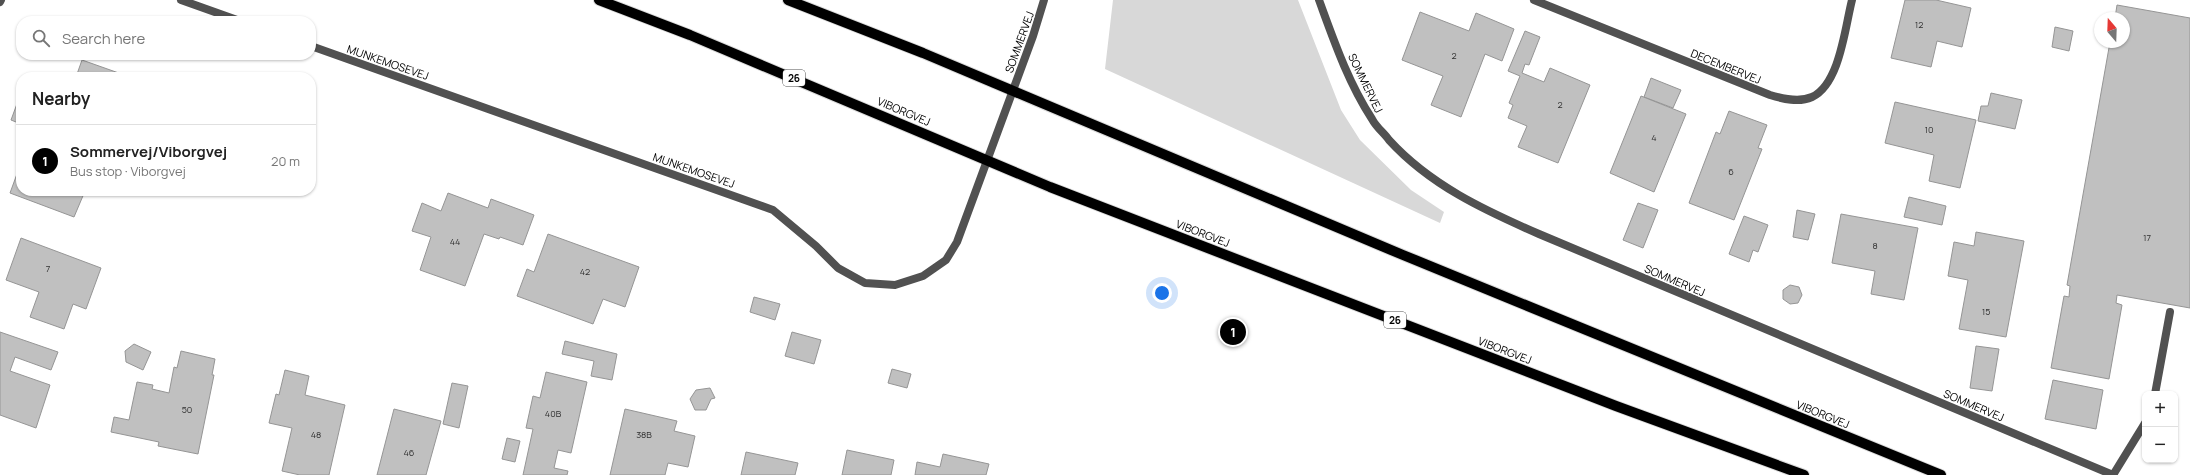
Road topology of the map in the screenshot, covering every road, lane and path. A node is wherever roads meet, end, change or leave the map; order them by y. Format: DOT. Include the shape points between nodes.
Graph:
graph roads {
  1 [pos="181,0"];
  2 [pos="599,0"];
  3 [pos="788,0"];
  4 [pos="1044,0"];
  5 [pos="1319,0"];
  6 [pos="1534,0"];
  7 [pos="1852,0"];
  8 [pos="226,16"];
  9 [pos="316,48"];
  10 [pos="1012,91"];
  11 [pos="988,161"];
  12 [pos="2170,312"];
  13 [pos="2156,391"];
  14 [pos="2143,427"];
  15 [pos="1804,475"];
  16 [pos="1941,475"];
  17 [pos="2113,475"];
  1 -- 8 [label="street"];
  2 -- 11 [label="main road, VIBORGVEJ / 26" via="712,44"];
  3 -- 10 [label="main road, VIBORGVEJ"];
  4 -- 10 [label="street, SOMMERVEJ"];
  5 -- 17 [label="street, SOMMERVEJ" via="1355,90 1372,121 1421,171 1453,192 1481,208 1539,234"];
  6 -- 7 [label="street, DECEMBERVEJ" via="1770,96 1798,100 1812,97 1824,87 1833,74"];
  9 -- 11 [label="street, MUNKEMOSEVEJ" via="773,210 838,268 865,283 895,286 923,276 946,260 957,242"];
  10 -- 11 [label="street, SOMMERVEJ"];
  10 -- 16 [label="main road, VIBORGVEJ" via="1396,252"];
  11 -- 15 [label="main road, VIBORGVEJ / 26" via="1594,397"];
  12 -- 13 [label="street"];
  14 -- 17 [label="street"];
}
